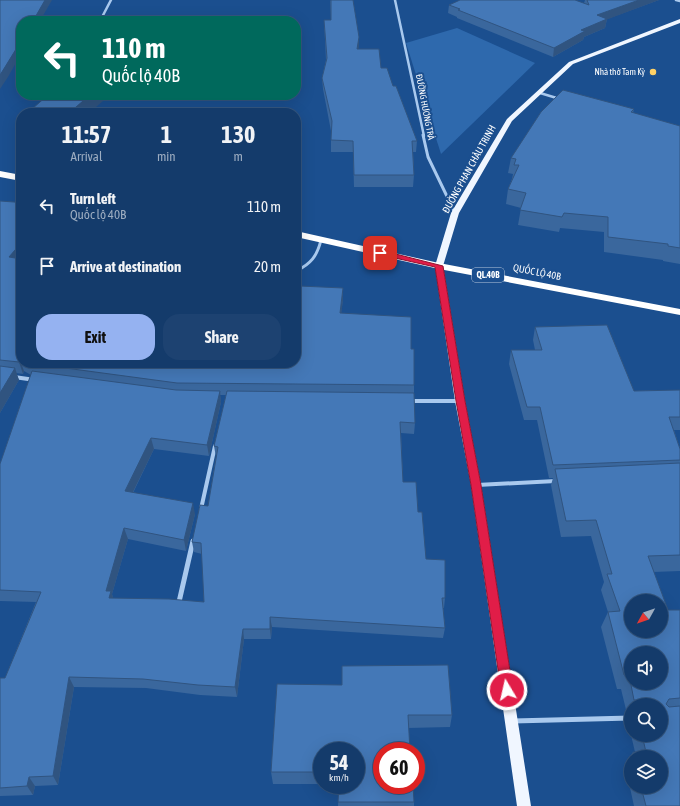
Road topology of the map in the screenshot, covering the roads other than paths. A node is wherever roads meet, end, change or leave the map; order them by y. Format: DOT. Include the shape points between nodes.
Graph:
graph roads {
  1 [pos="111,0"];
  2 [pos="395,0"];
  3 [pos="676,0"];
  4 [pos="680,1"];
  5 [pos="103,16"];
  6 [pos="680,21"];
  7 [pos="540,93"];
  8 [pos="562,99"];
  9 [pos="0,174"];
  10 [pos="16,177"];
  11 [pos="454,213"];
  12 [pos="301,235"];
  13 [pos="321,240"];
  14 [pos="439,266"];
  15 [pos="301,268"];
  16 [pos="680,312"];
  17 [pos="7,375"];
  18 [pos="44,381"];
  19 [pos="406,400"];
  20 [pos="460,401"];
  21 [pos="216,444"];
  22 [pos="562,481"];
  23 [pos="476,485"];
  24 [pos="200,511"];
  25 [pos="195,534"];
  26 [pos="179,602"];
  27 [pos="624,718"];
  28 [pos="511,721"];
  29 [pos="524,806"];
  1 -- 5 [label="street"];
  2 -- 11 [label="street, ĐƯỜNG HƯƠNG TRÀ" via="428,157"];
  3 -- 4 [label="street"];
  6 -- 7 [label="main road, ĐƯỜNG PHAN CHÂU TRINH" via="571,63"];
  7 -- 8 [label="street"];
  7 -- 11 [label="main road, ĐƯỜNG PHAN CHÂU TRINH" via="509,120"];
  9 -- 10 [label="highway"];
  11 -- 14 [label="main road, ĐƯỜNG PHAN CHÂU TRINH"];
  12 -- 13 [label="highway, QUỐC LỘ 40B / QL.40B"];
  13 -- 14 [label="highway, QUỐC LỘ 40B / QL.40B"];
  13 -- 15 [label="street" via="317,256"];
  14 -- 16 [label="highway, QUỐC LỘ 40B / QL.40B"];
  14 -- 20 [label="main road, ĐƯỜNG PHAN CHÂU TRINH"];
  17 -- 18 [label="street"];
  19 -- 20 [label="street"];
  20 -- 23 [label="main road, ĐƯỜNG PHAN CHÂU TRINH"];
  21 -- 24 [label="street"];
  22 -- 23 [label="street"];
  23 -- 28 [label="main road, ĐƯỜNG PHAN CHÂU TRINH"];
  25 -- 26 [label="street"];
  27 -- 28 [label="street"];
  28 -- 29 [label="main road, ĐƯỜNG PHAN CHÂU TRINH"];
}
